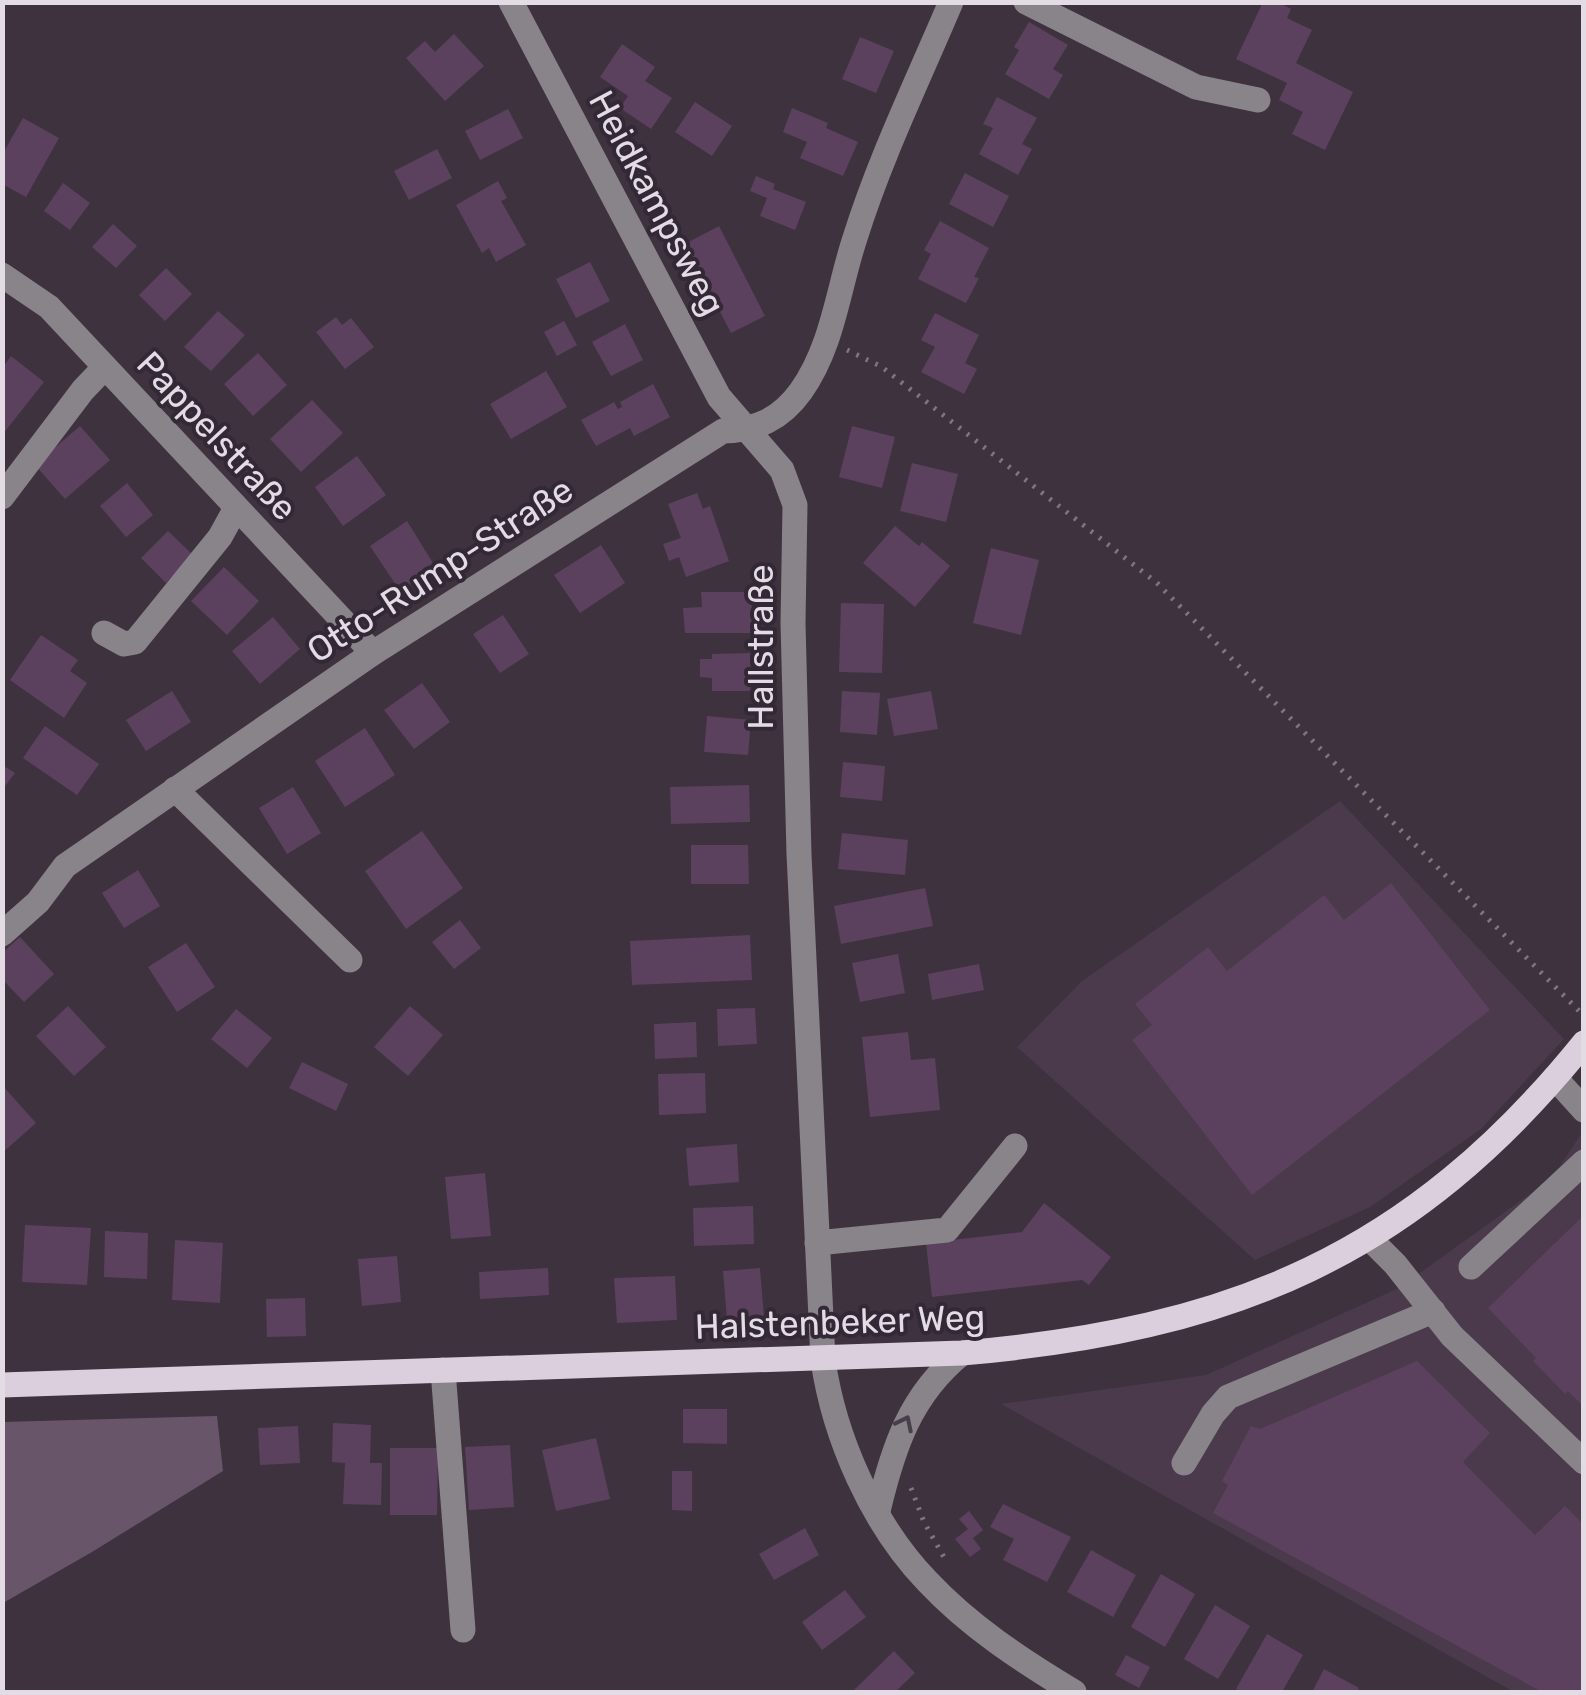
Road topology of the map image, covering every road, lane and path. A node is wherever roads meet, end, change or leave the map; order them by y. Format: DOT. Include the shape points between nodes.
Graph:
graph roads {
  1 [pos="511,2"];
  2 [pos="951,2"];
  3 [pos="1026,2"];
  4 [pos="1258,100"];
  5 [pos="2,275"];
  6 [pos="826,340"];
  7 [pos="105,367"];
  8 [pos="750,430"];
  9 [pos="2,497"];
  10 [pos="236,508"];
  11 [pos="104,633"];
  12 [pos="373,653"];
  13 [pos="175,789"];
  14 [pos="2,934"];
  15 [pos="350,960"];
  16 [pos="1584,1016"];
  17 [pos="1584,1043"];
  18 [pos="1555,1078"];
  19 [pos="1584,1110"];
  20 [pos="1015,1146"];
  21 [pos="1584,1162"];
  22 [pos="1370,1240"];
  23 [pos="817,1244"];
  24 [pos="1471,1267"];
  25 [pos="1433,1311"];
  26 [pos="962,1353"];
  27 [pos="822,1360"];
  28 [pos="444,1370"];
  29 [pos="2,1385"];
  30 [pos="1584,1462"];
  31 [pos="1184,1463"];
  32 [pos="908,1482"];
  33 [pos="878,1510"];
  34 [pos="946,1560"];
  35 [pos="463,1630"];
  36 [pos="1074,1692"];
  1 -- 8 [label="street, Heidkampsweg" via="718,396"];
  2 -- 6 [label="street" via="855,237"];
  3 -- 4 [label="street" via="1196,87"];
  5 -- 7 [label="street, Pappelstraße" via="49,308"];
  6 -- 8 [label="street" via="789,406"];
  6 -- 16 [label="path" via="882,367 1157,583"];
  7 -- 9 [label="street"];
  7 -- 10 [label="street, Pappelstraße"];
  8 -- 12 [label="street, Otto-Rump-Straße" via="723,431"];
  8 -- 23 [label="street, Hallstraße" via="782,470 795,505 800,872"];
  10 -- 11 [label="street" via="135,642"];
  10 -- 12 [label="street, Pappelstraße"];
  12 -- 13 [label="street, Otto-Rump-Straße"];
  13 -- 14 [label="street, Otto-Rump-Straße" via="65,866"];
  13 -- 15 [label="street"];
  17 -- 18 [label="main road, Halstenbeker Weg"];
  18 -- 19 [label="street"];
  18 -- 22 [label="main road, Halstenbeker Weg" via="1500,1138"];
  20 -- 23 [label="street" via="947,1230"];
  21 -- 24 [label="street"];
  22 -- 25 [label="street"];
  22 -- 26 [label="main road, Halstenbeker Weg" via="1256,1294 1176,1319 1055,1345"];
  23 -- 27 [label="street, Hallstraße"];
  25 -- 30 [label="street"];
  25 -- 31 [label="street" via="1228,1397"];
  26 -- 27 [label="main road, Halstenbeker Weg"];
  33 -- 26 [label="street, one-way" via="910,1410"];
  27 -- 28 [label="main road, Halstenbeker Weg"];
  27 -- 33 [label="street, Hallstraße" via="847,1446"];
  28 -- 29 [label="main road, Halstenbeker Weg"];
  28 -- 35 [label="street"];
  32 -- 34 [label="path"];
  33 -- 36 [label="street, Hallstraße" via="910,1562 944,1598 1022,1661"];
}
